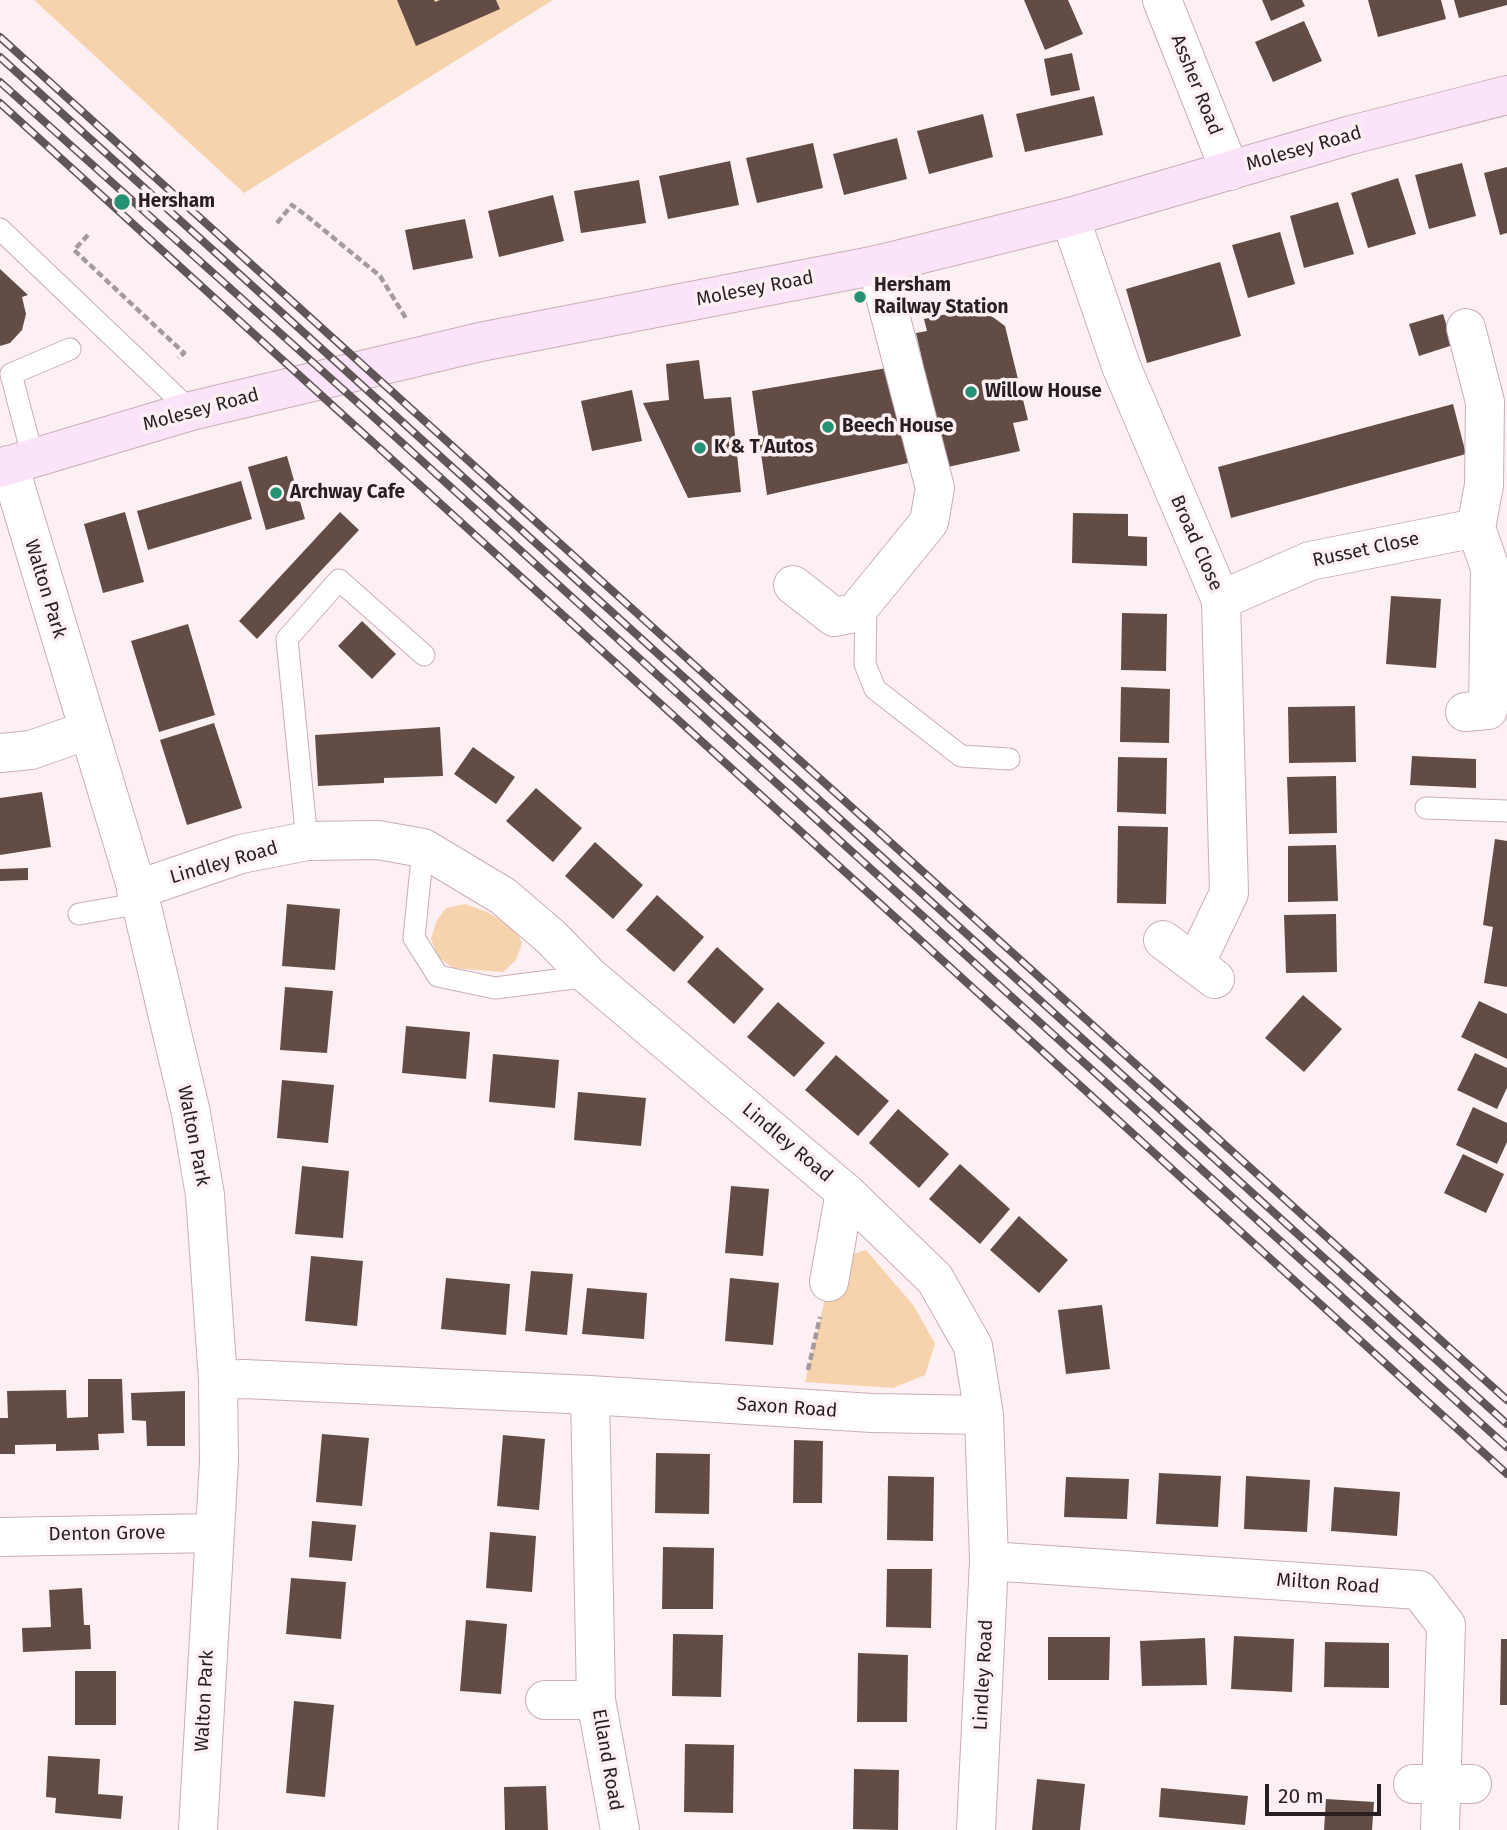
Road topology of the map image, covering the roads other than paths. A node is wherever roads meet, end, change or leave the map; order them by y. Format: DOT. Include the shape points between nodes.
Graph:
graph roads {
  1 [pos="1162,0"];
  2 [pos="1507,95"];
  3 [pos="1230,171"];
  4 [pos="1070,217"];
  5 [pos="0,229"];
  6 [pos="877,265"];
  7 [pos="1466,328"];
  8 [pos="70,349"];
  9 [pos="191,411"];
  10 [pos="14,464"];
  11 [pos="1476,528"];
  12 [pos="793,585"];
  13 [pos="866,600"];
  14 [pos="1221,600"];
  15 [pos="424,655"];
  16 [pos="1465,712"];
  17 [pos="88,730"];
  18 [pos="0,753"];
  19 [pos="1009,759"];
  20 [pos="1426,808"];
  21 [pos="1507,811"];
  22 [pos="307,841"];
  23 [pos="423,848"];
  24 [pos="139,896"];
  25 [pos="79,914"];
  26 [pos="1163,940"];
  27 [pos="589,976"];
  28 [pos="845,1192"];
  29 [pos="829,1282"];
  30 [pos="218,1380"];
  31 [pos="590,1395"];
  32 [pos="984,1415"];
  33 [pos="214,1533"];
  34 [pos="0,1536"];
  35 [pos="989,1561"];
  36 [pos="545,1700"];
  37 [pos="596,1700"];
  38 [pos="198,1830"];
  39 [pos="620,1830"];
  40 [pos="976,1830"];
  41 [pos="1440,1830"];
  1 -- 3 [label="street, Assher Road"];
  2 -- 3 [label="street, Molesey Road"];
  3 -- 4 [label="street, Molesey Road"];
  4 -- 6 [label="street, Molesey Road"];
  4 -- 14 [label="street, Broad Close" via="1121,366"];
  5 -- 9 [label="lane"];
  6 -- 9 [label="street, Molesey Road" via="480,342"];
  6 -- 13 [label="street" via="935,488 929,522"];
  7 -- 11 [label="street" via="1485,402 1484,485"];
  8 -- 10 [label="lane" via="11,374"];
  9 -- 10 [label="street, Molesey Road"];
  10 -- 17 [label="street, Walton Park"];
  11 -- 14 [label="street, Russet Close" via="1310,561"];
  11 -- 16 [label="street" via="1490,568 1488,710"];
  12 -- 13 [label="street" via="834,617 855,612"];
  13 -- 19 [label="lane" via="865,664 875,689 961,756"];
  14 -- 26 [label="street, Broad Close" via="1229,893 1205,971"];
  15 -- 22 [label="lane" via="339,580 287,639"];
  17 -- 18 [label="street" via="32,750"];
  17 -- 24 [label="street, Walton Park"];
  20 -- 21 [label="lane"];
  22 -- 23 [label="street, Lindley Road" via="378,840"];
  22 -- 24 [label="street, Lindley Road" via="241,855"];
  23 -- 27 [label="street, Lindley Road" via="503,896"];
  23 -- 27 [label="lane" via="414,938 438,976 495,988"];
  24 -- 25 [label="lane"];
  24 -- 30 [label="street, Walton Park" via="191,1113 205,1195"];
  27 -- 28 [label="street, Lindley Road"];
  28 -- 29 [label="street"];
  28 -- 32 [label="street, Lindley Road" via="935,1279 973,1346"];
  30 -- 31 [label="street, Saxon Road"];
  30 -- 33 [label="street, Walton Park"];
  31 -- 32 [label="street, Saxon Road" via="872,1413"];
  31 -- 37 [label="street"];
  32 -- 35 [label="street, Lindley Road"];
  33 -- 34 [label="street, Denton Grove"];
  33 -- 38 [label="street, Walton Park"];
  35 -- 40 [label="street, Lindley Road"];
  35 -- 41 [label="street, Milton Road" via="1419,1590 1446,1625"];
  36 -- 37 [label="street, Elland Road"];
  37 -- 39 [label="street, Elland Road"];
}
